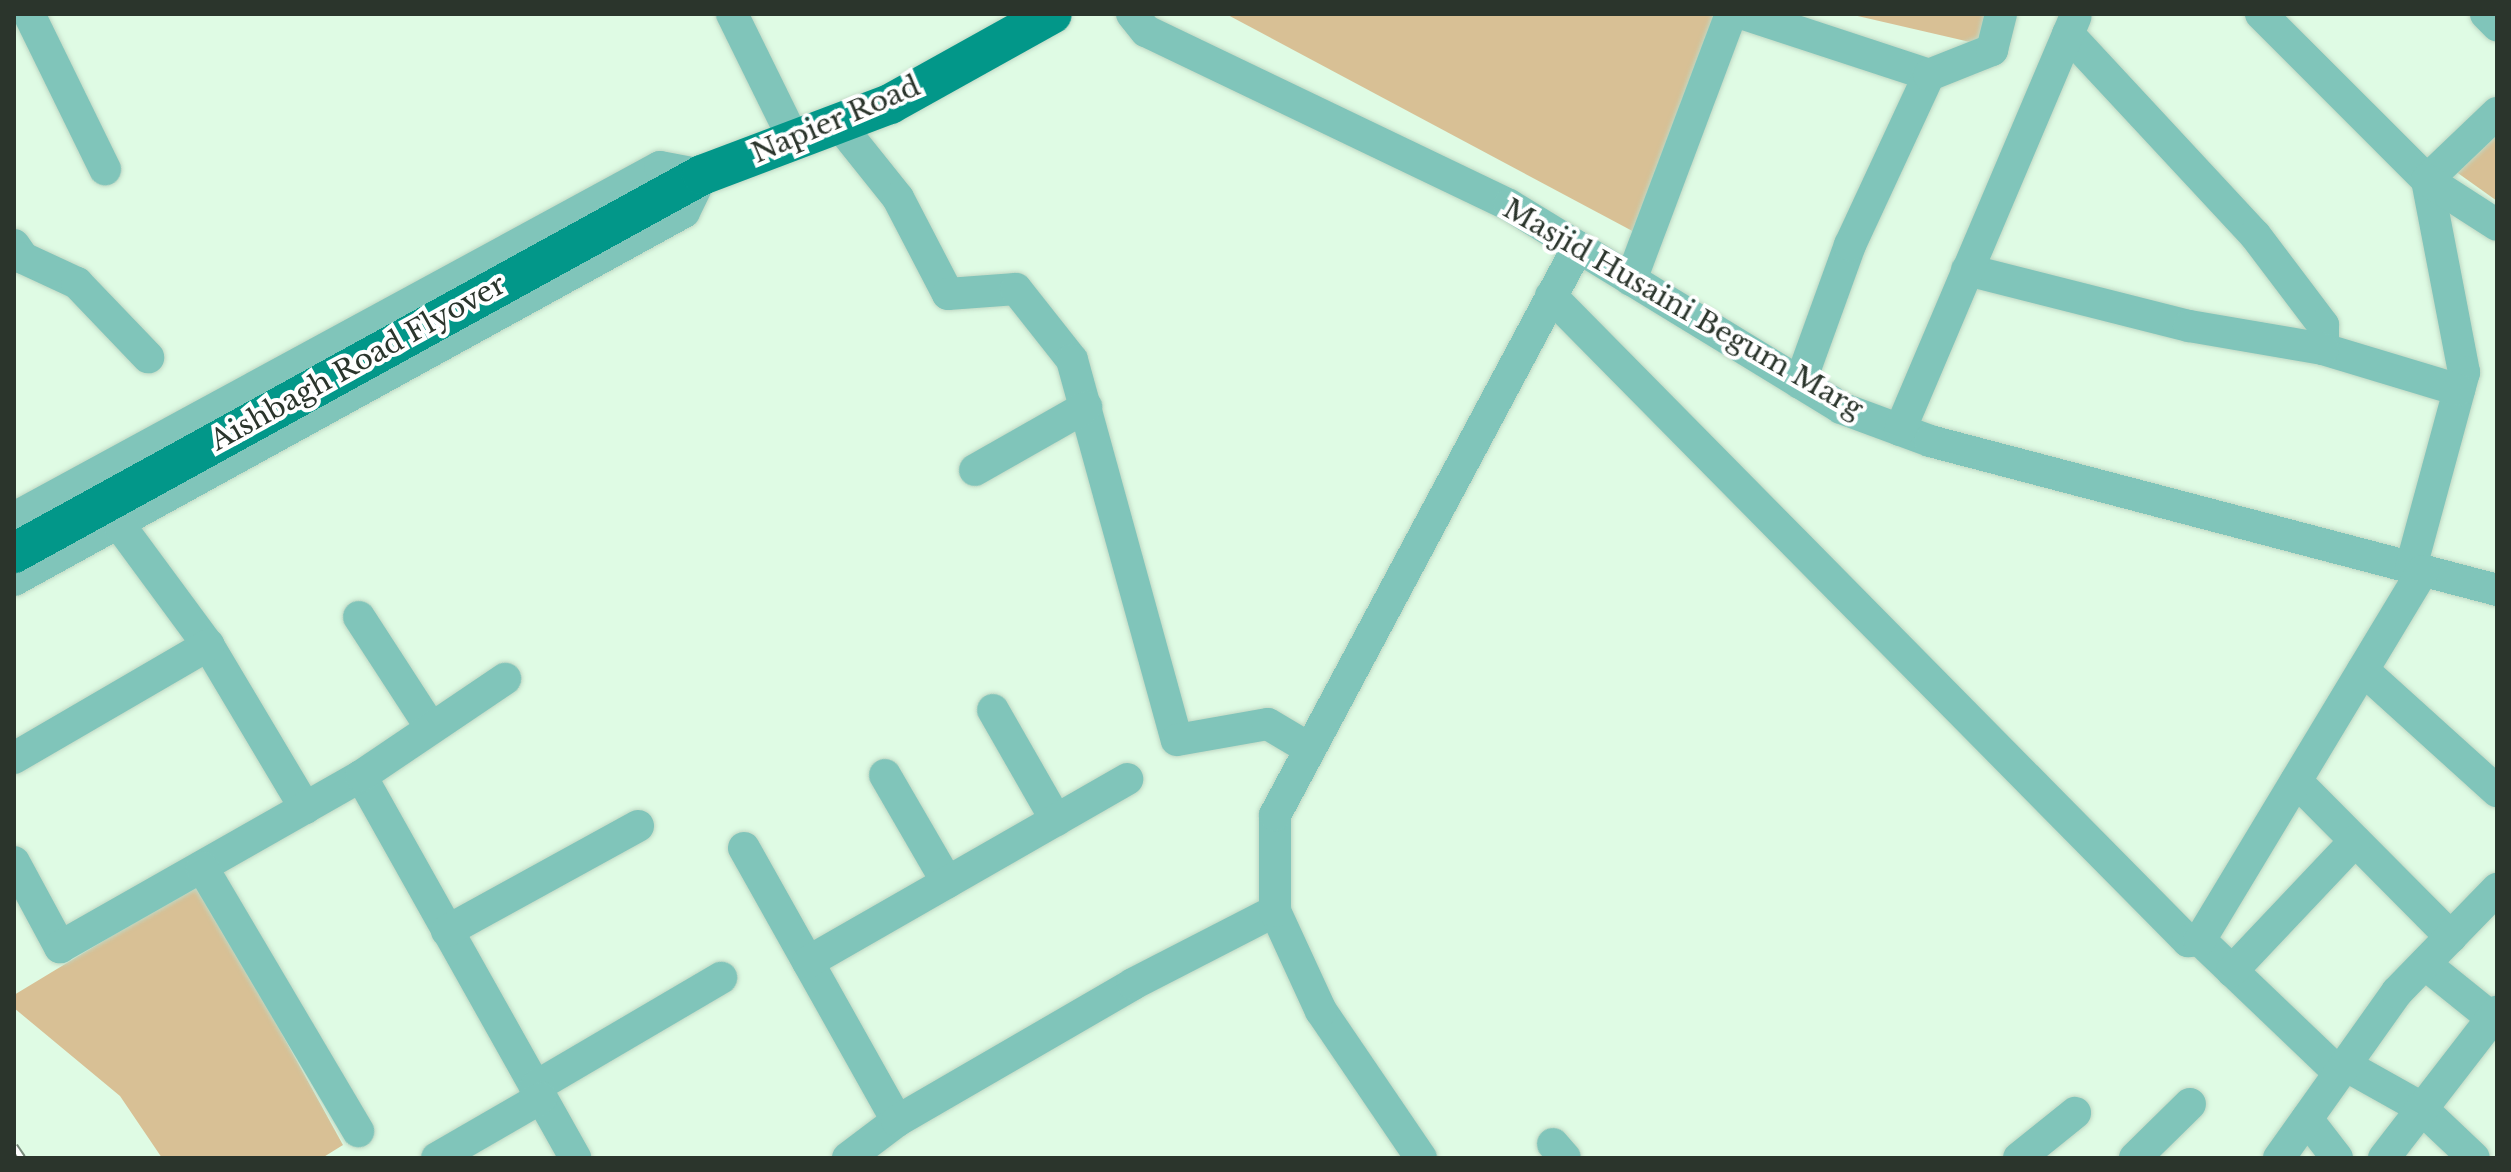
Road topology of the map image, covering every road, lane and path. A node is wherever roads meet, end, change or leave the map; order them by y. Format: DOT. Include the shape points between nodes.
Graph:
graph roads {
  1 [pos="29,14"];
  2 [pos="732,14"];
  3 [pos="1052,14"];
  4 [pos="1132,14"];
  5 [pos="1731,14"];
  6 [pos="1744,14"];
  7 [pos="2001,14"];
  8 [pos="2261,14"];
  9 [pos="2486,14"];
  10 [pos="2072,24"];
  11 [pos="2497,25"];
  12 [pos="1929,75"];
  13 [pos="2497,113"];
  14 [pos="838,123"];
  15 [pos="794,140"];
  16 [pos="105,169"];
  17 [pos="702,175"];
  18 [pos="2427,180"];
  19 [pos="2497,225"];
  20 [pos="14,245"];
  21 [pos="1578,247"];
  22 [pos="1967,270"];
  23 [pos="1631,280"];
  24 [pos="1551,296"];
  25 [pos="2323,349"];
  26 [pos="148,357"];
  27 [pos="1800,383"];
  28 [pos="2459,390"];
  29 [pos="1086,407"];
  30 [pos="1900,430"];
  31 [pos="975,470"];
  32 [pos="14,518"];
  33 [pos="118,523"];
  34 [pos="14,553"];
  35 [pos="2417,569"];
  36 [pos="14,580"];
  37 [pos="2497,590"];
  38 [pos="359,617"];
  39 [pos="208,645"];
  40 [pos="2363,670"];
  41 [pos="505,679"];
  42 [pos="993,710"];
  43 [pos="431,728"];
  44 [pos="1310,749"];
  45 [pos="14,758"];
  46 [pos="885,775"];
  47 [pos="361,776"];
  48 [pos="1127,779"];
  49 [pos="2296,781"];
  50 [pos="2497,791"];
  51 [pos="305,808"];
  52 [pos="1056,820"];
  53 [pos="638,826"];
  54 [pos="2355,841"];
  55 [pos="744,848"];
  56 [pos="14,862"];
  57 [pos="202,867"];
  58 [pos="947,882"];
  59 [pos="2497,889"];
  60 [pos="1275,911"];
  61 [pos="447,931"];
  62 [pos="2451,937"];
  63 [pos="2200,940"];
  64 [pos="808,962"];
  65 [pos="2425,964"];
  66 [pos="2232,971"];
  67 [pos="721,978"];
  68 [pos="2495,1017"];
  69 [pos="2342,1069"];
  70 [pos="538,1093"];
  71 [pos="2190,1104"];
  72 [pos="2420,1107"];
  73 [pos="2075,1113"];
  74 [pos="2307,1119"];
  75 [pos="897,1121"];
  76 [pos="358,1131"];
  77 [pos="2033,1155"];
  78 [pos="437,1158"];
  79 [pos="575,1158"];
  80 [pos="848,1158"];
  81 [pos="1421,1158"];
  82 [pos="2135,1158"];
  83 [pos="2279,1158"];
  84 [pos="2337,1158"];
  85 [pos="2384,1158"];
  86 [pos="2474,1158"];
  1 -- 16 [label="street"];
  2 -- 15 [label="street"];
  3 -- 14 [label="main road, Napier Road" via="890,104"];
  4 -- 21 [label="street, Masjid Husaini Begum Marg" via="1146,31 1495,198"];
  5 -- 23 [label="street"];
  6 -- 12 [label="street"];
  7 -- 12 [label="street" via="1992,50"];
  8 -- 18 [label="street"];
  9 -- 11 [label="street"];
  10 -- 22 [label="street"];
  10 -- 25 [label="street" via="2255,235 2323,325"];
  12 -- 27 [label="street" via="1850,245"];
  13 -- 18 [label="street"];
  14 -- 15 [label="main road, Napier Road"];
  14 -- 29 [label="street" via="898,198 948,294 1016,289 1072,360"];
  15 -- 17 [label="main road, Napier Road"];
  17 -- 32 [label="street" via="660,167"];
  17 -- 33 [label="street" via="684,212"];
  17 -- 34 [label="main road, Aishbagh Road Flyover"];
  18 -- 19 [label="street"];
  18 -- 28 [label="street" via="2464,372"];
  20 -- 26 [label="street" via="23,258 77,283"];
  21 -- 23 [label="street, Masjid Husaini Begum Marg"];
  21 -- 24 [label="street"];
  22 -- 25 [label="street" via="2189,326"];
  22 -- 30 [label="street"];
  23 -- 27 [label="street, Masjid Husaini Begum Marg"];
  24 -- 44 [label="street"];
  24 -- 63 [label="street" via="2188,941"];
  25 -- 28 [label="street"];
  27 -- 30 [label="street, Masjid Husaini Begum Marg"];
  28 -- 35 [label="street"];
  29 -- 31 [label="street"];
  29 -- 44 [label="street" via="1177,740 1268,724"];
  30 -- 35 [label="street, Masjid Husaini Begum Marg"];
  33 -- 36 [label="street"];
  33 -- 39 [label="street"];
  35 -- 37 [label="street, Masjid Husaini Begum Marg"];
  35 -- 40 [label="street"];
  38 -- 43 [label="street"];
  39 -- 45 [label="street"];
  39 -- 51 [label="street"];
  40 -- 49 [label="street"];
  40 -- 50 [label="street"];
  41 -- 43 [label="street"];
  42 -- 52 [label="street"];
  43 -- 47 [label="street"];
  44 -- 60 [label="street" via="1275,815"];
  46 -- 58 [label="street"];
  47 -- 51 [label="street"];
  47 -- 61 [label="street"];
  48 -- 52 [label="street"];
  49 -- 54 [label="street"];
  49 -- 63 [label="street"];
  51 -- 57 [label="street"];
  52 -- 58 [label="street"];
  53 -- 61 [label="street"];
  54 -- 62 [label="street"];
  54 -- 66 [label="street"];
  55 -- 64 [label="street"];
  56 -- 57 [label="street" via="60,947"];
  57 -- 76 [label="street"];
  58 -- 64 [label="street"];
  59 -- 62 [label="street"];
  60 -- 75 [label="street" via="1133,984"];
  60 -- 81 [label="street" via="1321,1011"];
  61 -- 70 [label="street"];
  62 -- 65 [label="street"];
  63 -- 66 [label="street"];
  64 -- 75 [label="street"];
  65 -- 68 [label="street"];
  65 -- 69 [label="street"];
  66 -- 69 [label="street"];
  67 -- 70 [label="street"];
  68 -- 72 [label="street"];
  69 -- 72 [label="street"];
  69 -- 74 [label="street"];
  70 -- 78 [label="street"];
  70 -- 79 [label="street"];
  71 -- 82 [label="street"];
  72 -- 85 [label="street"];
  72 -- 86 [label="street"];
  73 -- 77 [label="street"];
  74 -- 83 [label="street"];
  74 -- 84 [label="street"];
  75 -- 80 [label="street"];
}
